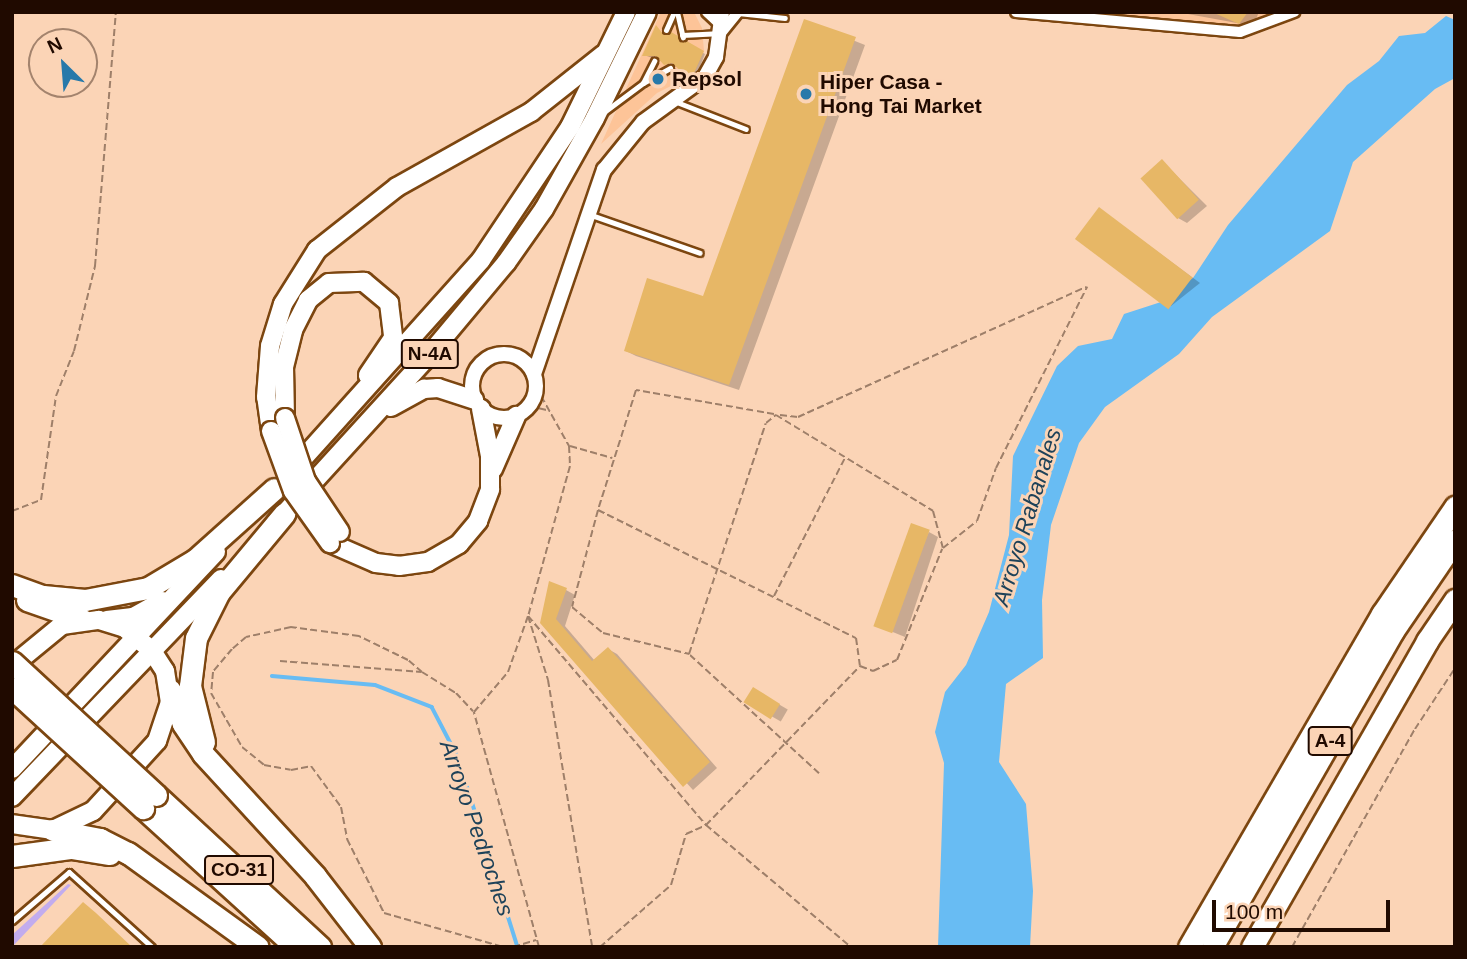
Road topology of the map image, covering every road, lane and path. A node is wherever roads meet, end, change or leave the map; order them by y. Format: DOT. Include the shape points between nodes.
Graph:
graph roads {
  1 [pos="116,12"];
  2 [pos="626,12"];
  3 [pos="647,12"];
  4 [pos="676,12"];
  5 [pos="707,12"];
  6 [pos="738,12"];
  7 [pos="1016,12"];
  8 [pos="1294,12"];
  9 [pos="785,18"];
  10 [pos="721,23"];
  11 [pos="666,30"];
  12 [pos="608,51"];
  13 [pos="654,61"];
  14 [pos="670,68"];
  15 [pos="643,83"];
  16 [pos="671,99"];
  17 [pos="596,118"];
  18 [pos="746,129"];
  19 [pos="588,214"];
  20 [pos="700,254"];
  21 [pos="543,337"];
  22 [pos="517,356"];
  23 [pos="535,380"];
  24 [pos="356,403"];
  25 [pos="477,404"];
  26 [pos="548,410"];
  27 [pos="522,411"];
  28 [pos="776,415"];
  29 [pos="368,423"];
  30 [pos="569,446"];
  31 [pos="845,458"];
  32 [pos="612,459"];
  33 [pos="492,473"];
  34 [pos="274,489"];
  35 [pos="1455,506"];
  36 [pos="598,510"];
  37 [pos="12,511"];
  38 [pos="284,514"];
  39 [pos="335,538"];
  40 [pos="1455,540"];
  41 [pos="943,548"];
  42 [pos="717,571"];
  43 [pos="192,578"];
  44 [pos="12,587"];
  45 [pos="774,597"];
  46 [pos="1455,600"];
  47 [pos="528,616"];
  48 [pos="90,620"];
  49 [pos="137,636"];
  50 [pos="152,651"];
  51 [pos="689,654"];
  52 [pos="280,661"];
  53 [pos="12,664"];
  54 [pos="860,666"];
  55 [pos="1455,668"];
  56 [pos="422,672"];
  57 [pos="12,688"];
  58 [pos="170,690"];
  59 [pos="474,712"];
  60 [pos="784,742"];
  61 [pos="214,767"];
  62 [pos="12,768"];
  63 [pos="819,773"];
  64 [pos="12,797"];
  65 [pos="150,801"];
  66 [pos="12,824"];
  67 [pos="706,825"];
  68 [pos="46,830"];
  69 [pos="12,836"];
  70 [pos="12,856"];
  71 [pos="145,864"];
  72 [pos="12,921"];
  73 [pos="537,939"];
  74 [pos="152,947"];
  75 [pos="258,947"];
  76 [pos="296,947"];
  77 [pos="320,947"];
  78 [pos="370,947"];
  79 [pos="503,947"];
  80 [pos="513,947"];
  81 [pos="539,947"];
  82 [pos="592,947"];
  83 [pos="600,947"];
  84 [pos="851,947"];
  85 [pos="1189,947"];
  86 [pos="1212,947"];
  87 [pos="1252,947"];
  88 [pos="1292,947"];
  1 -- 37 [label="path" via="95,266 75,351 56,396 41,500"];
  2 -- 12 [label="main road, N-4A"];
  3 -- 17 [label="main road, N-4A"];
  4 -- 10 [label="lane" via="683,36"];
  4 -- 11 [label="lane"];
  5 -- 10 [label="street"];
  6 -- 9 [label="lane"];
  6 -- 10 [label="street"];
  7 -- 8 [label="street" via="1240,32"];
  10 -- 16 [label="street" via="705,77"];
  12 -- 24 [label="main road, N-4A" via="570,127 481,260"];
  12 -- 39 [label="main road, bridge" via="531,112 397,187 317,250 283,304 270,346 266,397 271,431 293,491"];
  13 -- 15 [label="lane"];
  14 -- 15 [label="lane"];
  15 -- 17 [label="lane"];
  16 -- 18 [label="lane"];
  16 -- 19 [label="street" via="621,144 604,170"];
  17 -- 29 [label="main road, N-4A" via="544,209 506,263"];
  19 -- 20 [label="lane"];
  19 -- 21 [label="street"];
  21 -- 22 [label="street"];
  21 -- 23 [label="street"];
  22 -- 23 [label="street"];
  22 -- 25 [label="street" via="498,354 481,363 471,380"];
  23 -- 26 [label="path"];
  23 -- 27 [label="street"];
  24 -- 34 [label="main road, N-4A"];
  24 -- 39 [label="main road, bridge" via="393,338 394,317 380,292 364,282 341,280 314,295 296,322 284,368 285,418 306,481"];
  25 -- 27 [label="street" via="497,418"];
  25 -- 29 [label="main road" via="438,388 424,389"];
  25 -- 33 [label="main road"];
  26 -- 27 [label="path"];
  26 -- 30 [label="path"];
  27 -- 33 [label="main road"];
  28 -- 31 [label="path"];
  28 -- 32 [label="path" via="636,390"];
  28 -- 41 [label="path" via="797,416 1087,287 996,468 977,521"];
  28 -- 42 [label="path" via="766,423"];
  29 -- 38 [label="main road, N-4A"];
  30 -- 32 [label="path"];
  30 -- 47 [label="path" via="570,466"];
  31 -- 41 [label="path" via="933,511"];
  31 -- 45 [label="path"];
  32 -- 36 [label="path"];
  33 -- 39 [label="main road" via="485,508 459,544 428,562 376,563"];
  34 -- 43 [label="main road, N-4A"];
  34 -- 44 [label="highway" via="195,560 148,588 85,600"];
  35 -- 85 [label="highway" via="1382,614"];
  36 -- 42 [label="path"];
  36 -- 51 [label="path" via="572,607 603,633"];
  38 -- 50 [label="main road, N-4A"];
  38 -- 61 [label="highway" via="219,592 196,638 191,695"];
  40 -- 86 [label="highway, A-4" via="1393,631"];
  41 -- 54 [label="path" via="897,660 873,671"];
  42 -- 45 [label="path"];
  42 -- 51 [label="path"];
  43 -- 48 [label="main road" via="144,612"];
  43 -- 49 [label="main road, N-4A"];
  44 -- 48 [label="highway" via="40,607"];
  45 -- 54 [label="path" via="856,638"];
  46 -- 87 [label="highway, A-4" via="1427,640"];
  47 -- 59 [label="path" via="508,672"];
  47 -- 67 [label="path"];
  47 -- 82 [label="path" via="548,680"];
  48 -- 49 [label="main road"];
  48 -- 53 [label="main road" via="44,635"];
  49 -- 50 [label="main road"];
  49 -- 62 [label="main road"];
  50 -- 58 [label="main road"];
  50 -- 64 [label="main road"];
  51 -- 60 [label="path"];
  52 -- 56 [label="path"];
  53 -- 65 [label="highway, CO-31, bridge"];
  54 -- 60 [label="path"];
  55 -- 88 [label="path" via="1415,729"];
  56 -- 59 [label="path" via="456,693"];
  56 -- 79 [label="path" via="359,636 291,628 246,637 214,672 211,693 242,747 264,765 291,770 311,766 341,807 347,839 384,913"];
  57 -- 65 [label="highway, CO-31, bridge"];
  58 -- 61 [label="highway" via="186,731"];
  58 -- 68 [label="main road" via="167,720 147,753 93,811"];
  59 -- 73 [label="path"];
  60 -- 63 [label="path"];
  60 -- 67 [label="path"];
  61 -- 78 [label="highway" via="307,867"];
  65 -- 76 [label="highway, CO-31"];
  65 -- 77 [label="highway, CO-31"];
  66 -- 68 [label="main road"];
  67 -- 83 [label="path" via="686,834 671,885"];
  67 -- 84 [label="path"];
  68 -- 69 [label="main road"];
  68 -- 71 [label="highway" via="100,839"];
  70 -- 71 [label="highway" via="71,848"];
  71 -- 75 [label="highway"];
  72 -- 74 [label="lane" via="69,872"];
  73 -- 80 [label="path"];
  73 -- 81 [label="path"];
}
